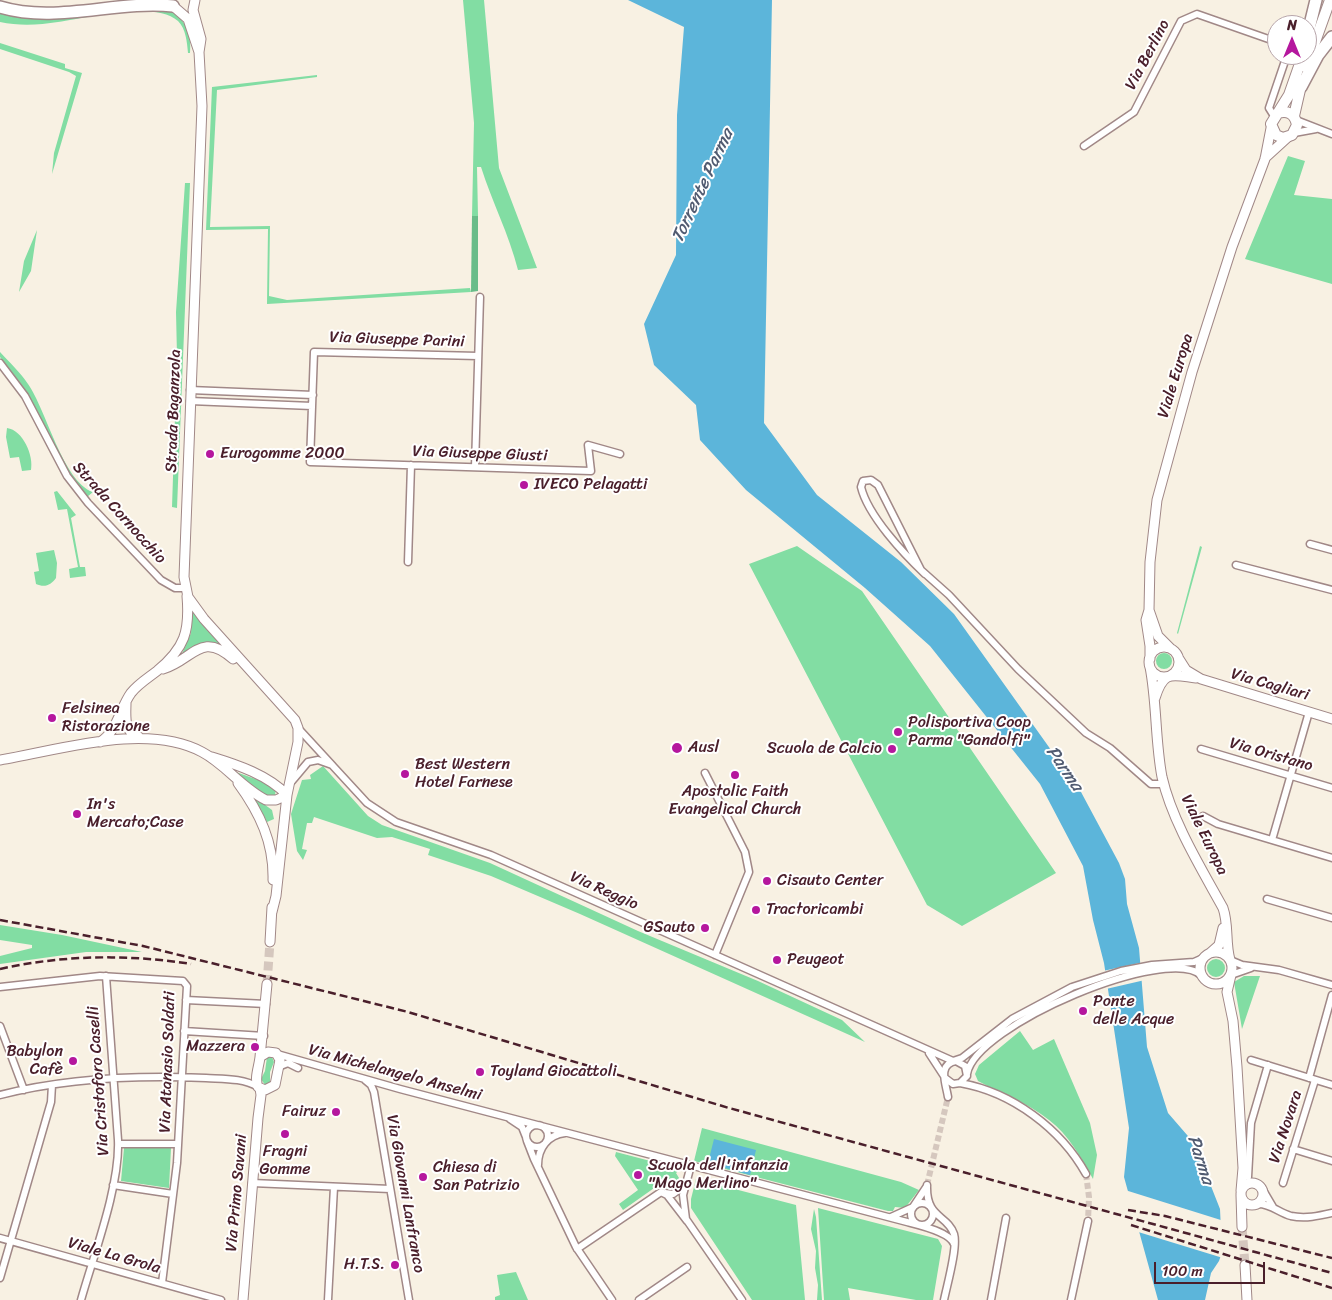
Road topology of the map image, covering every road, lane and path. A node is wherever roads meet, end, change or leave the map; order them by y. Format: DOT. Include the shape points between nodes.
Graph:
graph roads {
  1 [pos="8,0"];
  2 [pos="90,0"];
  3 [pos="194,0"];
  4 [pos="1316,0"];
  5 [pos="1324,0"];
  6 [pos="1330,0"];
  7 [pos="169,3"];
  8 [pos="0,6"];
  9 [pos="1312,15"];
  10 [pos="1317,19"];
  11 [pos="1332,37"];
  12 [pos="1267,38"];
  13 [pos="199,54"];
  14 [pos="1284,65"];
  15 [pos="1300,65"];
  16 [pos="1301,87"];
  17 [pos="1276,114"];
  18 [pos="1295,118"];
  19 [pos="1271,128"];
  20 [pos="1316,129"];
  21 [pos="1332,134"];
  22 [pos="1291,135"];
  23 [pos="1084,146"];
  24 [pos="1265,158"];
  25 [pos="480,297"];
  26 [pos="478,356"];
  27 [pos="0,363"];
  28 [pos="190,390"];
  29 [pos="313,395"];
  30 [pos="190,401"];
  31 [pos="312,406"];
  32 [pos="620,454"];
  33 [pos="410,465"];
  34 [pos="475,467"];
  35 [pos="1310,544"];
  36 [pos="1332,550"];
  37 [pos="408,562"];
  38 [pos="1236,564"];
  39 [pos="925,574"];
  40 [pos="1332,590"];
  41 [pos="186,592"];
  42 [pos="1149,610"];
  43 [pos="1173,650"];
  44 [pos="1179,659"];
  45 [pos="1150,663"];
  46 [pos="251,672"];
  47 [pos="154,673"];
  48 [pos="1171,675"];
  49 [pos="1201,679"];
  50 [pos="1155,698"];
  51 [pos="127,701"];
  52 [pos="1309,712"];
  53 [pos="1332,719"];
  54 [pos="298,728"];
  55 [pos="142,737"];
  56 [pos="94,744"];
  57 [pos="1201,749"];
  58 [pos="212,757"];
  59 [pos="0,760"];
  60 [pos="333,766"];
  61 [pos="705,773"];
  62 [pos="1291,776"];
  63 [pos="235,778"];
  64 [pos="1164,784"];
  65 [pos="290,785"];
  66 [pos="1332,788"];
  67 [pos="287,795"];
  68 [pos="1203,816"];
  69 [pos="1272,840"];
  70 [pos="1332,858"];
  71 [pos="1216,896"];
  72 [pos="1267,899"];
  73 [pos="272,912"];
  74 [pos="1332,918"];
  75 [pos="270,942"];
  76 [pos="715,955"];
  77 [pos="1207,955"];
  78 [pos="1230,960"];
  79 [pos="1254,967"];
  80 [pos="1231,975"];
  81 [pos="106,976"];
  82 [pos="1205,979"];
  83 [pos="267,984"];
  84 [pos="1332,985"];
  85 [pos="0,986"];
  86 [pos="1332,995"];
  87 [pos="186,1000"];
  88 [pos="266,1004"];
  89 [pos="1037,1007"];
  90 [pos="1230,1008"];
  91 [pos="0,1026"];
  92 [pos="184,1031"];
  93 [pos="264,1036"];
  94 [pos="926,1051"];
  95 [pos="276,1053"];
  96 [pos="260,1057"];
  97 [pos="1251,1060"];
  98 [pos="953,1061"];
  99 [pos="1268,1065"];
  100 [pos="278,1067"];
  101 [pos="298,1068"];
  102 [pos="258,1073"];
  103 [pos="967,1075"];
  104 [pos="182,1077"];
  105 [pos="944,1077"];
  106 [pos="362,1078"];
  107 [pos="114,1079"];
  108 [pos="1312,1079"];
  109 [pos="240,1080"];
  110 [pos="383,1084"];
  111 [pos="959,1084"];
  112 [pos="1332,1084"];
  113 [pos="52,1085"];
  114 [pos="976,1086"];
  115 [pos="260,1088"];
  116 [pos="24,1090"];
  117 [pos="374,1092"];
  118 [pos="0,1095"];
  119 [pos="507,1117"];
  120 [pos="540,1126"];
  121 [pos="566,1133"];
  122 [pos="527,1139"];
  123 [pos="546,1142"];
  124 [pos="118,1144"];
  125 [pos="178,1144"];
  126 [pos="1293,1149"];
  127 [pos="1332,1161"];
  128 [pos="691,1165"];
  129 [pos="539,1166"];
  130 [pos="1244,1168"];
  131 [pos="1086,1174"];
  132 [pos="1248,1177"];
  133 [pos="686,1182"];
  134 [pos="252,1183"];
  135 [pos="1282,1183"];
  136 [pos="113,1185"];
  137 [pos="334,1187"];
  138 [pos="1260,1187"];
  139 [pos="390,1189"];
  140 [pos="1241,1192"];
  141 [pos="664,1193"];
  142 [pos="173,1194"];
  143 [pos="1256,1205"];
  144 [pos="913,1207"];
  145 [pos="1273,1207"];
  146 [pos="932,1209"];
  147 [pos="1332,1214"];
  148 [pos="887,1217"];
  149 [pos="1006,1218"];
  150 [pos="1088,1221"];
  151 [pos="688,1222"];
  152 [pos="919,1225"];
  153 [pos="0,1238"];
  154 [pos="11,1241"];
  155 [pos="954,1244"];
  156 [pos="577,1249"];
  157 [pos="91,1263"];
  158 [pos="686,1267"];
  159 [pos="1245,1270"];
  160 [pos="0,1278"];
  161 [pos="162,1283"];
  162 [pos="80,1300"];
  163 [pos="221,1300"];
  164 [pos="243,1300"];
  165 [pos="328,1300"];
  166 [pos="409,1300"];
  167 [pos="612,1300"];
  168 [pos="639,1300"];
  169 [pos="742,1300"];
  170 [pos="944,1300"];
  171 [pos="991,1300"];
  172 [pos="1072,1300"];
  173 [pos="1243,1300"];
  174 [pos="1248,1300"];
  1 -- 2 [label="highway" via="35,6"];
  3 -- 7 [label="street, Strada Baganzola" via="184,6"];
  3 -- 13 [label="street, Strada Baganzola" via="193,10 201,39"];
  4 -- 9 [label="highway"];
  5 -- 10 [label="main road"];
  6 -- 16 [label="main road"];
  7 -- 8 [label="highway" via="142,0 34,11"];
  7 -- 13 [label="street, Strada Baganzola" via="188,19"];
  11 -- 16 [label="highway" via="1318,54"];
  12 -- 23 [label="street, Via Berlino" via="1197,14 1181,21 1134,112"];
  13 -- 28 [label="street, Strada Baganzola" via="202,106"];
  14 -- 17 [label="street" via="1269,108"];
  15 -- 17 [label="main road" via="1289,95"];
  16 -- 18 [label="main road"];
  17 -- 18 [label="main road" via="1287,112"];
  17 -- 19 [label="main road"];
  18 -- 20 [label="street"];
  18 -- 22 [label="main road"];
  19 -- 22 [label="main road" via="1276,135"];
  19 -- 24 [label="street, Viale Europa"];
  20 -- 21 [label="street"];
  20 -- 22 [label="street"];
  22 -- 24 [label="street"];
  24 -- 42 [label="street, Viale Europa" via="1232,247 1169,454 1155,513"];
  25 -- 26 [label="street"];
  26 -- 29 [label="street, Via Giuseppe Parini" via="314,352"];
  26 -- 34 [label="street"];
  27 -- 41 [label="street, Strada Cornocchio" via="25,396 53,454 74,486 161,580"];
  28 -- 29 [label="street"];
  28 -- 30 [label="street, Strada Baganzola"];
  29 -- 31 [label="street"];
  30 -- 31 [label="street"];
  30 -- 41 [label="street, Strada Baganzola" via="183,562"];
  31 -- 33 [label="street, Via Giuseppe Giusti" via="310,462"];
  32 -- 34 [label="street, Via Giuseppe Giusti" via="588,446 591,471"];
  33 -- 34 [label="street, Via Giuseppe Giusti"];
  33 -- 37 [label="street"];
  35 -- 36 [label="street"];
  38 -- 40 [label="street"];
  39 -- 39 [label="street" via="914,560 878,485 871,480 863,481 863,493 880,523"];
  39 -- 64 [label="street" via="1086,734 1110,748 1149,783"];
  41 -- 46 [label="street, Strada Baganzola" via="207,623"];
  41 -- 47 [label="street" via="188,622 185,639 172,657"];
  42 -- 43 [label="street, Viale Europa" via="1158,636"];
  42 -- 45 [label="street, Viale Europa" via="1146,621"];
  43 -- 44 [label="street, Viale Europa"];
  43 -- 45 [label="street" via="1166,647 1158,649"];
  44 -- 48 [label="street" via="1178,668"];
  44 -- 49 [label="street, Via Cagliari" via="1186,670"];
  45 -- 48 [label="street" via="1159,676"];
  45 -- 50 [label="street, Viale Europa"];
  46 -- 47 [label="street" via="223,650 209,646 197,649"];
  46 -- 54 [label="street, Strada Baganzola" via="295,720"];
  47 -- 51 [label="street" via="137,686"];
  48 -- 49 [label="street, Via Cagliari"];
  48 -- 50 [label="street" via="1161,682"];
  49 -- 52 [label="street, Via Cagliari"];
  50 -- 64 [label="street, Viale Europa"];
  51 -- 55 [label="street" via="128,728 134,735"];
  51 -- 56 [label="street" via="107,736"];
  52 -- 53 [label="street, Via Cagliari"];
  52 -- 62 [label="street"];
  54 -- 60 [label="street, Strada Baganzola"];
  54 -- 65 [label="street"];
  55 -- 56 [label="street"];
  55 -- 58 [label="street" via="178,742"];
  56 -- 59 [label="street"];
  57 -- 62 [label="street, Via Oristano"];
  58 -- 63 [label="street"];
  58 -- 67 [label="street" via="274,782"];
  60 -- 65 [label="street" via="320,760 309,761"];
  60 -- 76 [label="street, Via Reggio" via="367,803 390,820 491,855"];
  61 -- 76 [label="street" via="745,852 749,872"];
  62 -- 66 [label="street, Via Oristano"];
  62 -- 69 [label="street"];
  63 -- 67 [label="street" via="268,800"];
  63 -- 73 [label="street" via="254,805 268,837 273,864"];
  64 -- 71 [label="street, Viale Europa" via="1174,815"];
  65 -- 67 [label="street"];
  67 -- 73 [label="street"];
  68 -- 69 [label="street" via="1218,824"];
  69 -- 70 [label="street"];
  71 -- 77 [label="street, Viale Europa" via="1222,932 1219,945"];
  71 -- 78 [label="street, Viale Europa" via="1226,918"];
  72 -- 74 [label="street"];
  73 -- 75 [label="street"];
  76 -- 94 [label="street, Via Reggio"];
  77 -- 78 [label="street" via="1222,952"];
  77 -- 82 [label="street" via="1200,966"];
  77 -- 89 [label="street" via="1192,962 1152,965 1109,974 1072,987"];
  78 -- 79 [label="street"];
  78 -- 80 [label="street"];
  79 -- 80 [label="street"];
  79 -- 84 [label="street" via="1279,970"];
  80 -- 82 [label="street" via="1222,983"];
  80 -- 90 [label="street" via="1227,987"];
  81 -- 85 [label="street"];
  81 -- 87 [label="street, Via Atanasio Soldati" via="183,981 187,986"];
  81 -- 107 [label="street, Via Cristoforo Caselli"];
  82 -- 89 [label="street" via="1192,970 1150,973 1113,981"];
  82 -- 90 [label="street" via="1221,992"];
  83 -- 88 [label="street, Via Primo Savani"];
  86 -- 108 [label="street, Via Novara"];
  87 -- 88 [label="street"];
  87 -- 92 [label="street, Via Atanasio Soldati"];
  88 -- 93 [label="street, Via Primo Savani"];
  89 -- 98 [label="street" via="1006,1022 962,1058"];
  89 -- 103 [label="street" via="978,1053 970,1063"];
  90 -- 130 [label="street"];
  91 -- 116 [label="street"];
  92 -- 93 [label="street"];
  92 -- 104 [label="street, Via Atanasio Soldati"];
  93 -- 95 [label="street"];
  93 -- 96 [label="street, Via Primo Savani"];
  94 -- 98 [label="street, Via Reggio"];
  94 -- 105 [label="street, Via Reggio"];
  95 -- 96 [label="street" via="266,1052"];
  95 -- 100 [label="street" via="280,1060"];
  95 -- 106 [label="street, Via Michelangelo Anselmi"];
  96 -- 102 [label="street, Via Primo Savani"];
  97 -- 99 [label="street"];
  98 -- 103 [label="street, Via Reggio" via="963,1064"];
  98 -- 105 [label="street" via="945,1068"];
  99 -- 108 [label="street"];
  99 -- 132 [label="street" via="1252,1117"];
  100 -- 101 [label="street, Via Michelangelo Anselmi" via="288,1063"];
  100 -- 115 [label="street" via="274,1086 268,1090"];
  102 -- 109 [label="street"];
  102 -- 115 [label="street, Via Primo Savani" via="256,1080"];
  103 -- 111 [label="street"];
  103 -- 114 [label="street, Via Reggio"];
  104 -- 107 [label="street"];
  104 -- 109 [label="street"];
  104 -- 125 [label="street, Via Atanasio Soldati"];
  105 -- 111 [label="street, Via Reggio" via="950,1084"];
  105 -- 111 [label="street" via="948,1097"];
  106 -- 110 [label="street, Via Michelangelo Anselmi"];
  106 -- 117 [label="street"];
  107 -- 113 [label="street"];
  107 -- 124 [label="street, Via Cristoforo Caselli"];
  108 -- 112 [label="street"];
  108 -- 126 [label="street, Via Novara"];
  109 -- 115 [label="street"];
  110 -- 117 [label="street" via="375,1086"];
  110 -- 119 [label="street, Via Michelangelo Anselmi"];
  111 -- 114 [label="street, Via Reggio"];
  113 -- 116 [label="street"];
  113 -- 154 [label="street" via="51,1102"];
  114 -- 131 [label="street, Via Reggio" via="1027,1111 1050,1127"];
  115 -- 134 [label="street, Via Primo Savani"];
  116 -- 118 [label="street"];
  117 -- 139 [label="street, Via Giovanni Lanfranco"];
  119 -- 120 [label="street, Via Michelangelo Anselmi"];
  119 -- 122 [label="street, Via Michelangelo Anselmi" via="522,1127"];
  120 -- 121 [label="street, Via Michelangelo Anselmi"];
  120 -- 122 [label="street" via="530,1128"];
  120 -- 123 [label="street" via="547,1133"];
  121 -- 123 [label="street" via="553,1136"];
  121 -- 128 [label="street, Via Michelangelo Anselmi"];
  122 -- 123 [label="street" via="536,1147"];
  122 -- 129 [label="street, Via Michelangelo Anselmi"];
  123 -- 129 [label="street" via="539,1153"];
  124 -- 125 [label="street"];
  124 -- 136 [label="street, Via Cristoforo Caselli"];
  125 -- 142 [label="street, Via Atanasio Soldati"];
  126 -- 127 [label="street"];
  126 -- 135 [label="street, Via Novara"];
  128 -- 133 [label="street"];
  128 -- 148 [label="street, Via Michelangelo Anselmi"];
  129 -- 156 [label="street, Via Michelangelo Anselmi"];
  130 -- 132 [label="street"];
  130 -- 140 [label="street"];
  132 -- 138 [label="street"];
  133 -- 141 [label="street" via="676,1193"];
  133 -- 151 [label="street" via="683,1202"];
  134 -- 137 [label="street"];
  134 -- 164 [label="street, Via Primo Savani"];
  136 -- 142 [label="street"];
  136 -- 157 [label="street, Via Cristoforo Caselli"];
  137 -- 139 [label="street"];
  137 -- 165 [label="street"];
  138 -- 140 [label="street" via="1248,1184"];
  138 -- 143 [label="street" via="1263,1197"];
  138 -- 145 [label="street"];
  139 -- 166 [label="street, Via Giovanni Lanfranco"];
  140 -- 143 [label="street" via="1246,1204"];
  140 -- 143 [label="street" via="1242,1225 1244,1214"];
  141 -- 151 [label="street"];
  141 -- 156 [label="street" via="658,1193"];
  142 -- 161 [label="street"];
  143 -- 145 [label="street"];
  144 -- 146 [label="street" via="924,1204"];
  144 -- 146 [label="street" via="927,1185"];
  144 -- 148 [label="street"];
  144 -- 152 [label="street" via="912,1219"];
  145 -- 147 [label="street" via="1298,1217"];
  146 -- 152 [label="street" via="930,1222"];
  146 -- 155 [label="street" via="952,1230"];
  148 -- 152 [label="street, Via Michelangelo Anselmi"];
  149 -- 171 [label="street"];
  150 -- 172 [label="street"];
  151 -- 169 [label="street"];
  152 -- 155 [label="street, Via Michelangelo Anselmi" via="946,1235"];
  153 -- 154 [label="street, Viale La Grola"];
  154 -- 157 [label="street, Viale La Grola"];
  154 -- 160 [label="street"];
  155 -- 170 [label="street"];
  156 -- 167 [label="street, Via Michelangelo Anselmi"];
  157 -- 161 [label="street, Viale La Grola"];
  157 -- 162 [label="street, Via Cristoforo Caselli"];
  158 -- 168 [label="street"];
  159 -- 173 [label="street"];
  159 -- 174 [label="street"];
  161 -- 163 [label="street, Viale La Grola"];
}
